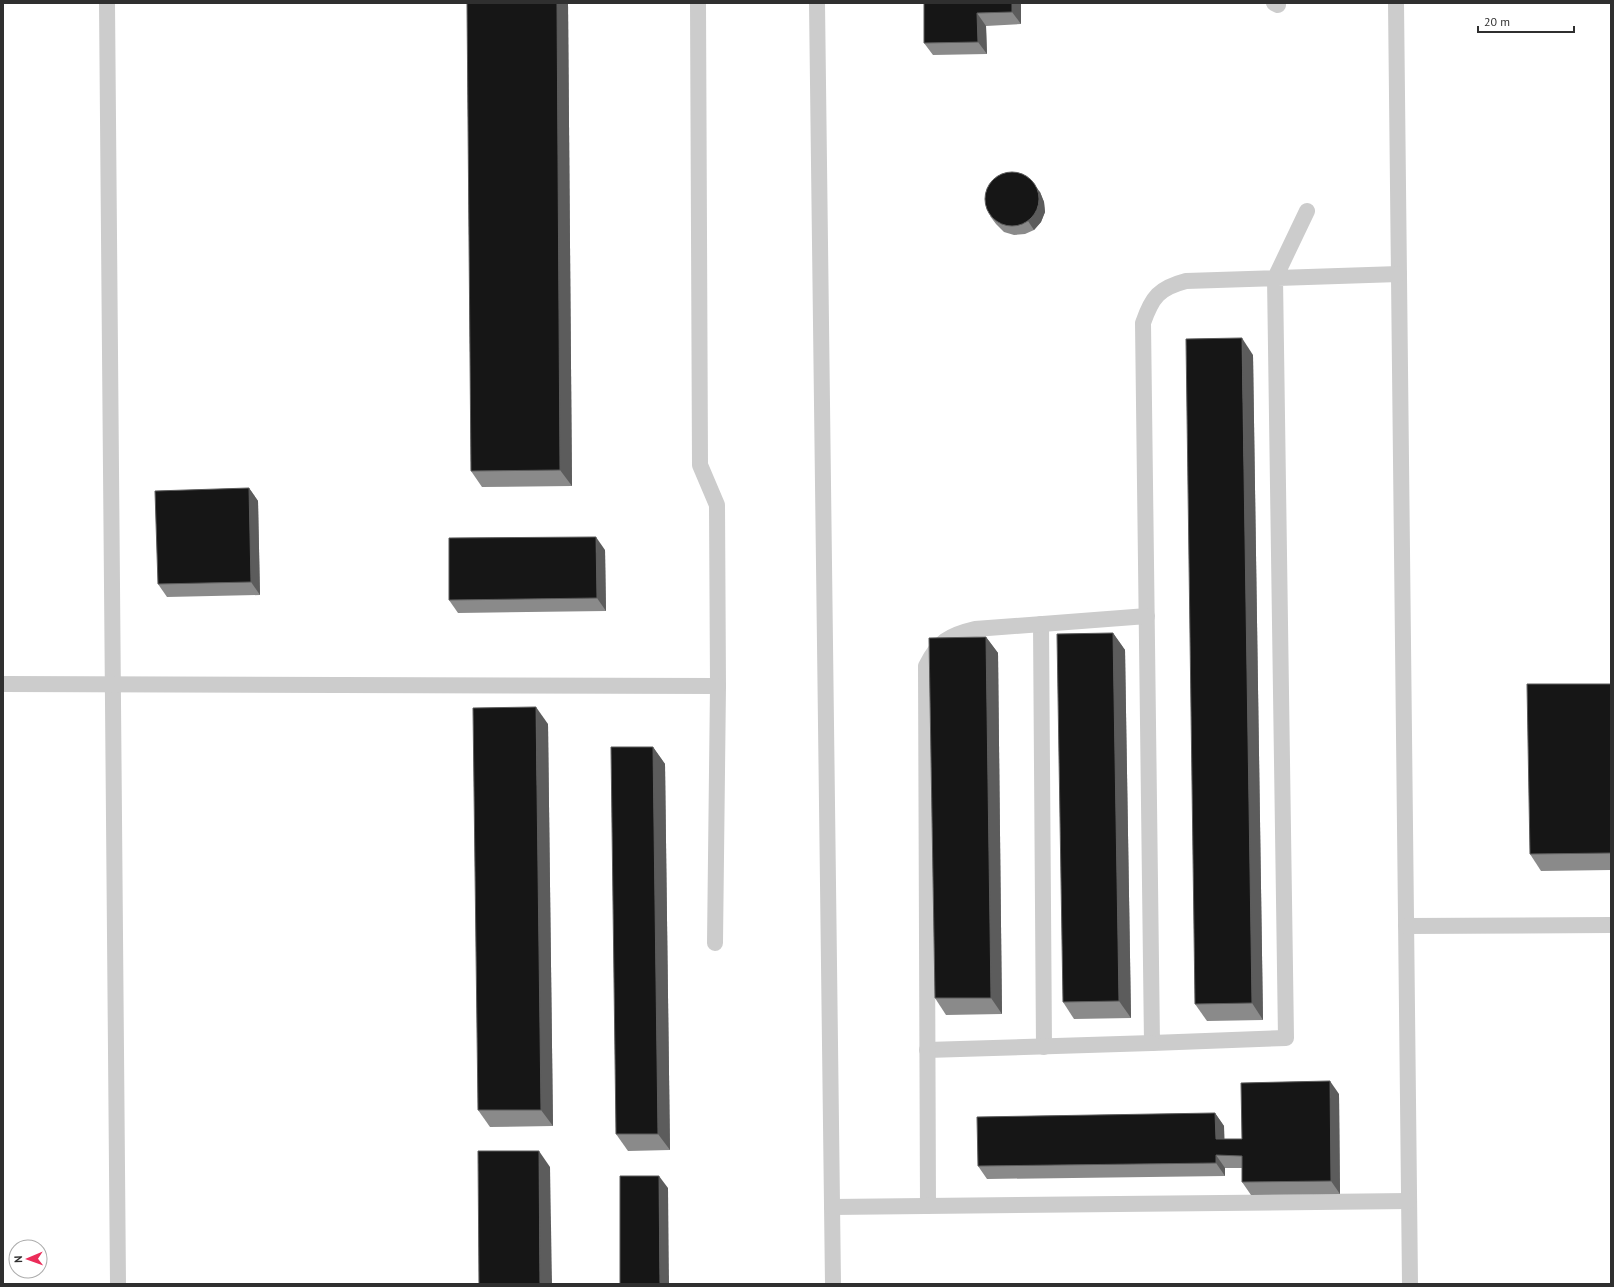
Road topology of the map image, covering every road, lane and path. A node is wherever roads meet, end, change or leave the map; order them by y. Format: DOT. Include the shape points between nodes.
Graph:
graph roads {
  1 [pos="107,3"];
  2 [pos="698,3"];
  3 [pos="817,3"];
  4 [pos="1274,3"];
  5 [pos="1278,3"];
  6 [pos="1396,3"];
  7 [pos="1308,211"];
  8 [pos="1399,274"];
  9 [pos="1275,278"];
  10 [pos="1147,616"];
  11 [pos="1041,624"];
  12 [pos="3,684"];
  13 [pos="113,684"];
  14 [pos="718,686"];
  15 [pos="1611,925"];
  16 [pos="1406,926"];
  17 [pos="715,943"];
  18 [pos="1152,1043"];
  19 [pos="1044,1047"];
  20 [pos="927,1050"];
  21 [pos="1409,1202"];
  22 [pos="928,1206"];
  23 [pos="832,1207"];
  24 [pos="118,1284"];
  25 [pos="834,1284"];
  26 [pos="1410,1284"];
  1 -- 13 [label="lane"];
  2 -- 14 [label="lane" via="700,465 717,505"];
  3 -- 23 [label="lane"];
  4 -- 5 [label="lane"];
  6 -- 8 [label="lane"];
  7 -- 9 [label="lane"];
  8 -- 9 [label="lane"];
  8 -- 16 [label="lane"];
  9 -- 10 [label="lane" via="1186,281 1172,284 1158,293 1149,307 1143,323"];
  9 -- 18 [label="lane" via="1286,1038"];
  10 -- 11 [label="lane"];
  10 -- 18 [label="lane"];
  11 -- 19 [label="lane"];
  11 -- 20 [label="lane" via="960,632 945,640 933,652 926,666"];
  12 -- 13 [label="lane"];
  13 -- 14 [label="lane"];
  13 -- 24 [label="lane"];
  14 -- 17 [label="lane"];
  15 -- 16 [label="lane"];
  16 -- 21 [label="lane"];
  18 -- 19 [label="lane"];
  19 -- 20 [label="lane"];
  20 -- 22 [label="lane"];
  21 -- 22 [label="lane"];
  21 -- 26 [label="lane"];
  22 -- 23 [label="lane"];
  23 -- 25 [label="lane"];
}
